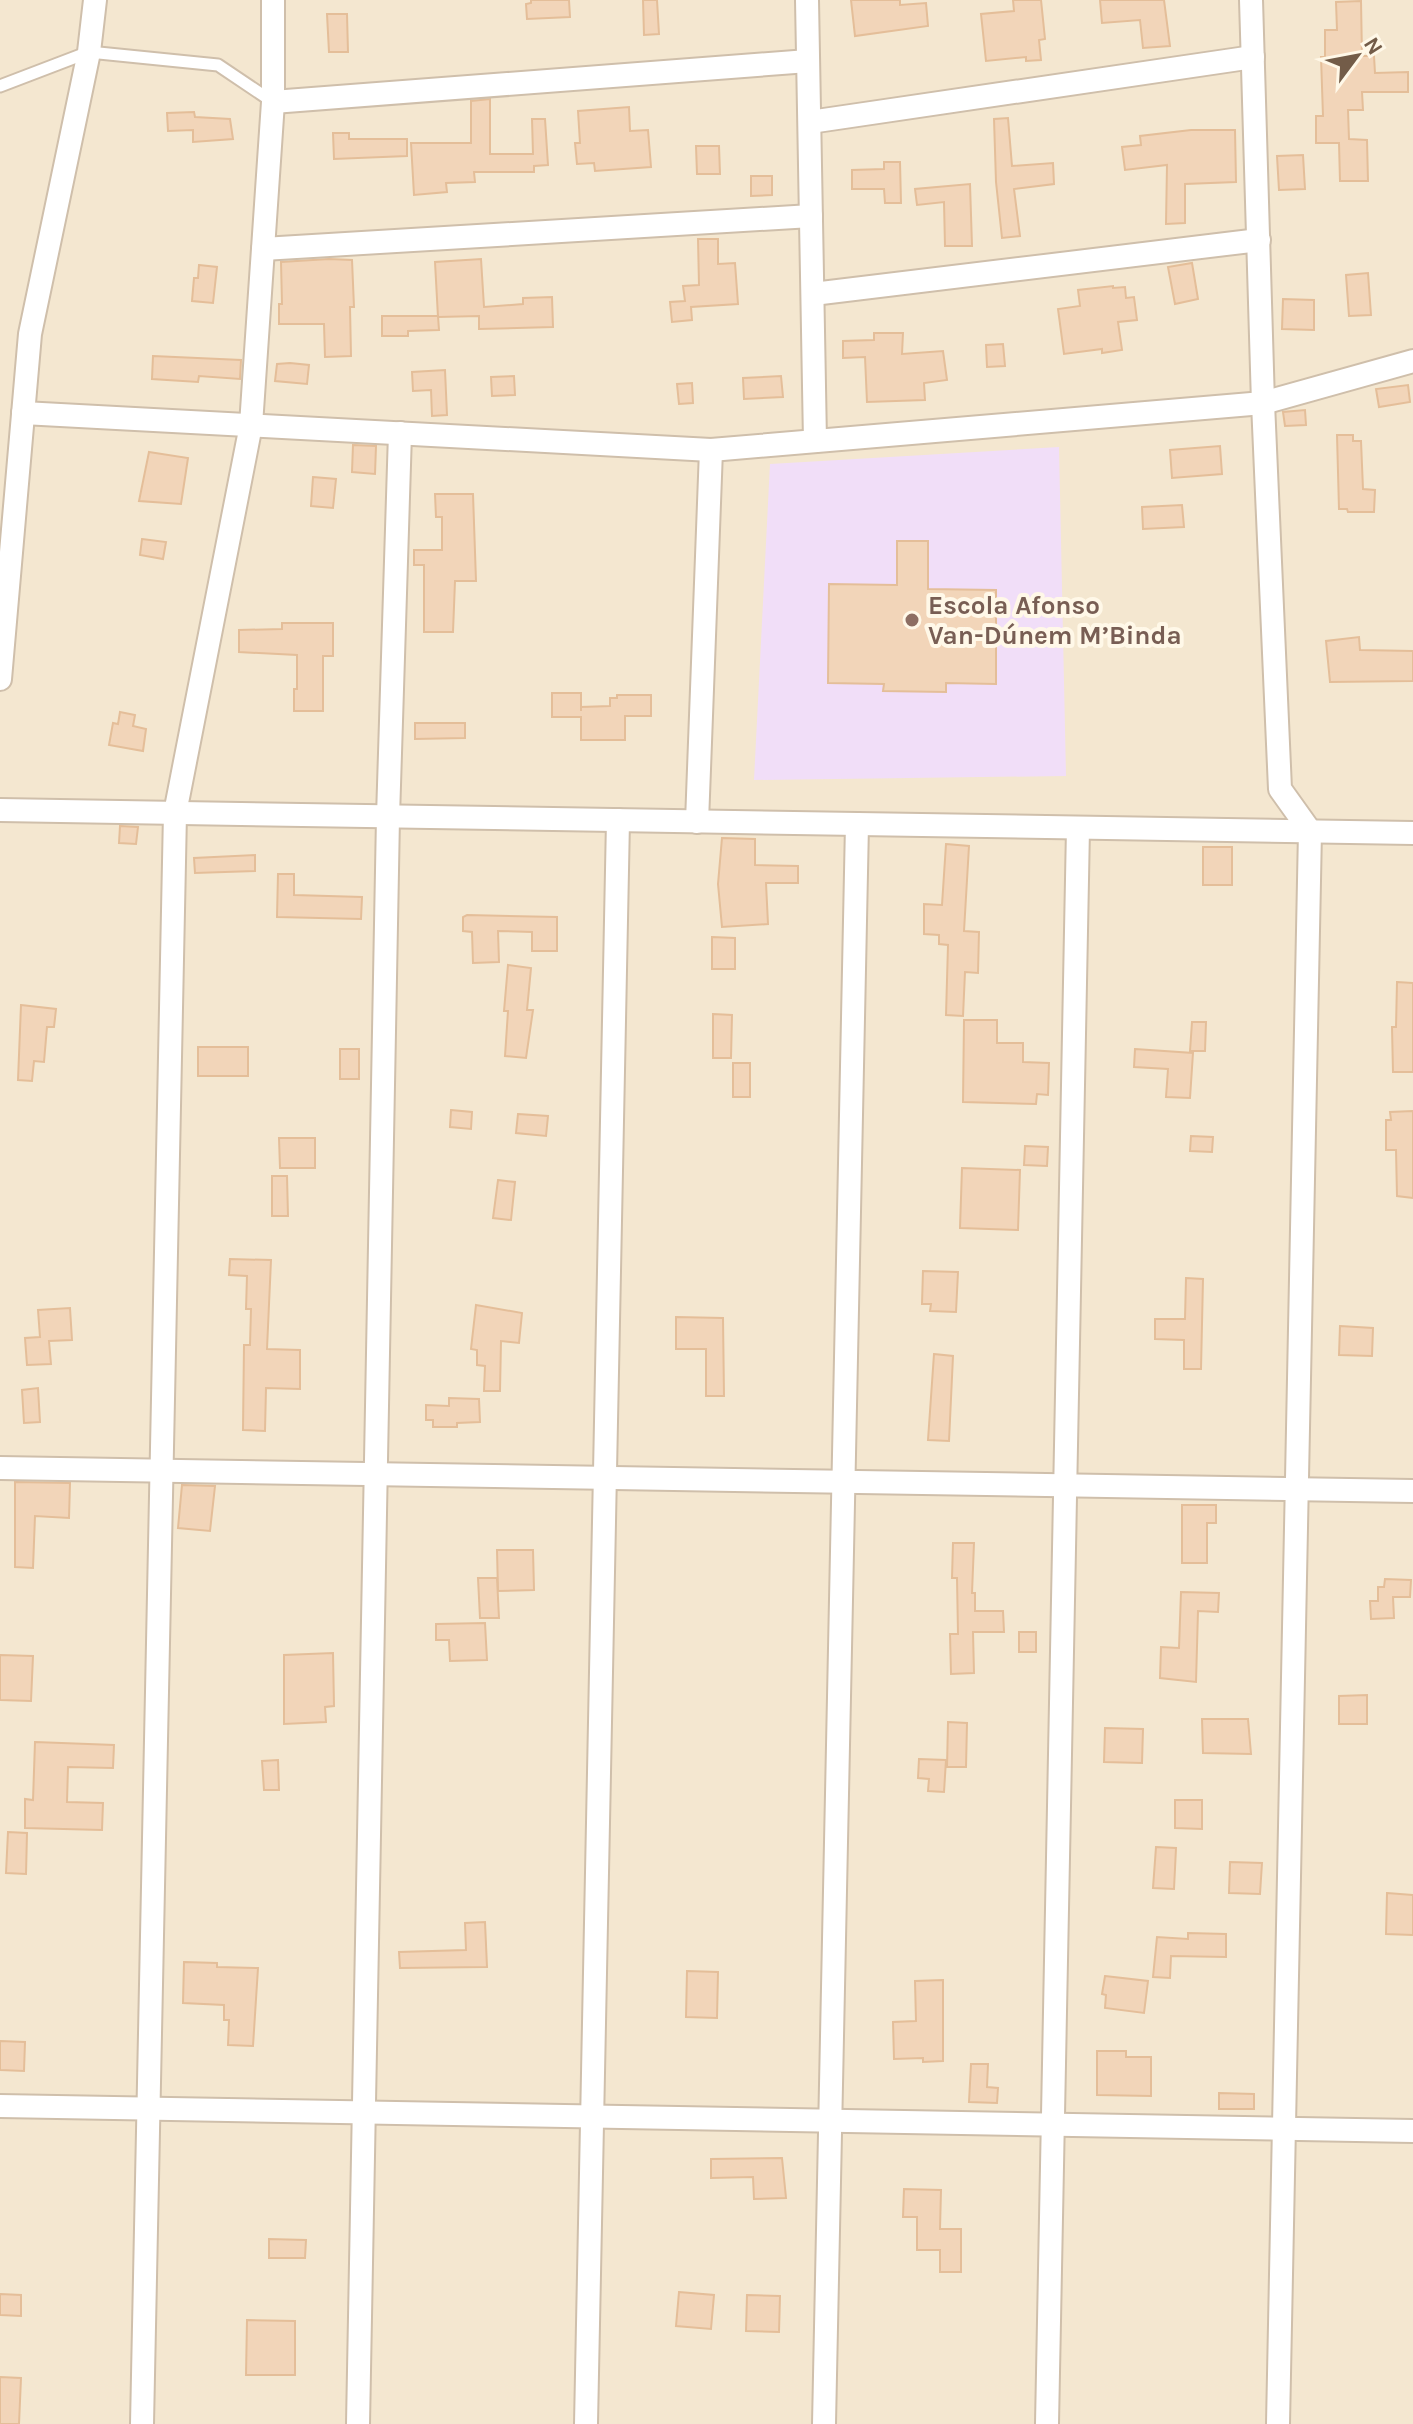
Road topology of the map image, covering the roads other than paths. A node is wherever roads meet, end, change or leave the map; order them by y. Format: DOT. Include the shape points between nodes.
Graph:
graph roads {
  1 [pos="95,0"];
  2 [pos="273,0"];
  3 [pos="807,0"];
  4 [pos="1251,0"];
  5 [pos="89,52"];
  6 [pos="1253,57"];
  7 [pos="808,61"];
  8 [pos="0,86"];
  9 [pos="273,102"];
  10 [pos="810,122"];
  11 [pos="811,216"];
  12 [pos="1259,240"];
  13 [pos="263,249"];
  14 [pos="813,294"];
  15 [pos="1413,361"];
  16 [pos="1263,403"];
  17 [pos="23,413"];
  18 [pos="251,425"];
  19 [pos="400,433"];
  20 [pos="815,441"];
  21 [pos="711,450"];
  22 [pos="0,679"];
  23 [pos="0,810"];
  24 [pos="175,813"];
  25 [pos="388,817"];
  26 [pos="618,820"];
  27 [pos="697,822"];
  28 [pos="857,824"];
  29 [pos="1078,828"];
  30 [pos="1310,831"];
  31 [pos="1413,833"];
  32 [pos="0,1468"];
  33 [pos="162,1469"];
  34 [pos="376,1473"];
  35 [pos="605,1477"];
  36 [pos="844,1481"];
  37 [pos="1065,1485"];
  38 [pos="1298,1489"];
  39 [pos="1413,1491"];
  40 [pos="0,2106"];
  41 [pos="149,2108"];
  42 [pos="364,2112"];
  43 [pos="592,2116"];
  44 [pos="830,2121"];
  45 [pos="1053,2125"];
  46 [pos="1284,2129"];
  47 [pos="1413,2131"];
  48 [pos="142,2424"];
  49 [pos="358,2424"];
  50 [pos="586,2424"];
  51 [pos="824,2424"];
  52 [pos="1047,2424"];
  53 [pos="1278,2424"];
  1 -- 5 [label="street"];
  2 -- 9 [label="street"];
  3 -- 7 [label="street"];
  4 -- 6 [label="street"];
  5 -- 8 [label="lane"];
  5 -- 9 [label="lane" via="218,65"];
  5 -- 17 [label="street" via="30,334"];
  6 -- 10 [label="street"];
  6 -- 12 [label="street"];
  7 -- 9 [label="street"];
  7 -- 10 [label="street"];
  9 -- 13 [label="street"];
  10 -- 11 [label="street"];
  11 -- 13 [label="street"];
  11 -- 14 [label="street"];
  12 -- 14 [label="street"];
  12 -- 16 [label="street"];
  13 -- 18 [label="street"];
  14 -- 20 [label="street"];
  15 -- 16 [label="street"];
  16 -- 20 [label="street"];
  16 -- 30 [label="street" via="1280,789"];
  17 -- 18 [label="street"];
  17 -- 22 [label="street"];
  18 -- 19 [label="street"];
  18 -- 24 [label="street"];
  19 -- 21 [label="street"];
  19 -- 25 [label="street"];
  20 -- 21 [label="street"];
  21 -- 27 [label="street"];
  23 -- 24 [label="street"];
  24 -- 25 [label="street"];
  24 -- 33 [label="street"];
  25 -- 26 [label="street"];
  25 -- 34 [label="street"];
  26 -- 27 [label="street"];
  26 -- 35 [label="street"];
  27 -- 28 [label="street"];
  28 -- 29 [label="street"];
  28 -- 36 [label="street"];
  29 -- 30 [label="street"];
  29 -- 37 [label="street"];
  30 -- 31 [label="street"];
  30 -- 38 [label="street"];
  32 -- 33 [label="street"];
  33 -- 34 [label="street"];
  33 -- 41 [label="street"];
  34 -- 35 [label="street"];
  34 -- 42 [label="street"];
  35 -- 36 [label="street"];
  35 -- 43 [label="street"];
  36 -- 37 [label="street"];
  36 -- 44 [label="street"];
  37 -- 38 [label="street"];
  37 -- 45 [label="street"];
  38 -- 39 [label="street"];
  38 -- 46 [label="street"];
  40 -- 41 [label="street"];
  41 -- 42 [label="street"];
  41 -- 48 [label="street"];
  42 -- 43 [label="street"];
  42 -- 49 [label="street"];
  43 -- 44 [label="street"];
  43 -- 50 [label="street"];
  44 -- 45 [label="street"];
  44 -- 51 [label="street"];
  45 -- 46 [label="street"];
  45 -- 52 [label="street"];
  46 -- 47 [label="street"];
  46 -- 53 [label="street"];
}
